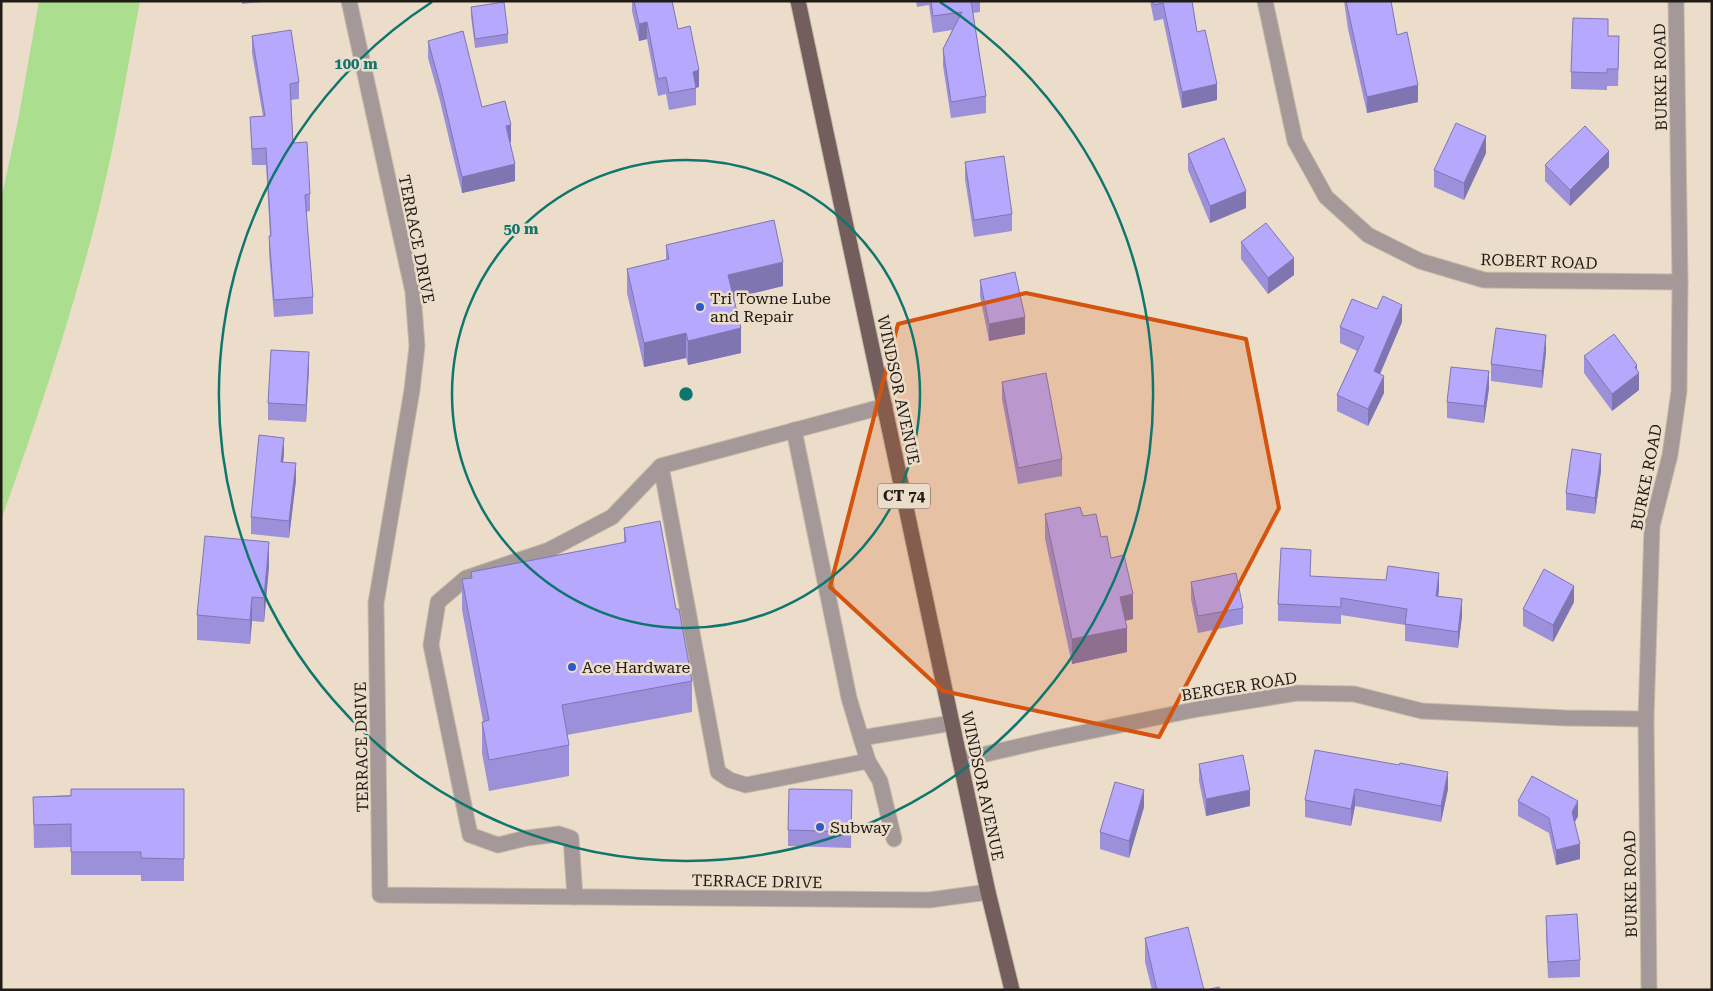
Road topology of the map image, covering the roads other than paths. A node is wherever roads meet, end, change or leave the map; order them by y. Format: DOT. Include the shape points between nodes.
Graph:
graph roads {
  1 [pos="349,1"];
  2 [pos="798,1"];
  3 [pos="1265,1"];
  4 [pos="1676,1"];
  5 [pos="1680,282"];
  6 [pos="884,406"];
  7 [pos="794,430"];
  8 [pos="661,466"];
  9 [pos="1646,719"];
  10 [pos="952,722"];
  11 [pos="862,738"];
  12 [pos="960,760"];
  13 [pos="868,761"];
  14 [pos="894,839"];
  15 [pos="988,892"];
  16 [pos="576,897"];
  17 [pos="1012,990"];
  18 [pos="1649,990"];
  1 -- 16 [label="street, TERRACE DRIVE" via="413,292 417,346 376,603 380,895"];
  2 -- 6 [label="main road, WINDSOR AVENUE / CT 74"];
  3 -- 5 [label="street, ROBERT ROAD" via="1295,141 1326,197 1368,235 1420,261 1484,280"];
  4 -- 5 [label="street, BURKE ROAD"];
  5 -- 9 [label="street, BURKE ROAD" via="1679,391 1670,455 1652,526"];
  6 -- 7 [label="street"];
  6 -- 10 [label="main road, WINDSOR AVENUE / CT 74"];
  7 -- 8 [label="street"];
  7 -- 11 [label="street" via="849,698"];
  8 -- 13 [label="street" via="718,772 730,780 746,784"];
  8 -- 16 [label="street" via="612,517 549,550 466,578 438,602 431,646 470,835 498,845 559,834 571,838"];
  9 -- 12 [label="street, BERGER ROAD" via="1422,711 1354,694 1296,693 1198,709"];
  9 -- 18 [label="street, BURKE ROAD"];
  10 -- 11 [label="street"];
  10 -- 12 [label="main road, WINDSOR AVENUE / CT 74"];
  11 -- 13 [label="street"];
  12 -- 15 [label="main road, WINDSOR AVENUE / CT 74"];
  13 -- 14 [label="street" via="880,781"];
  15 -- 16 [label="street, TERRACE DRIVE" via="929,900"];
  15 -- 17 [label="main road, WINDSOR AVENUE / CT 74"];
}
